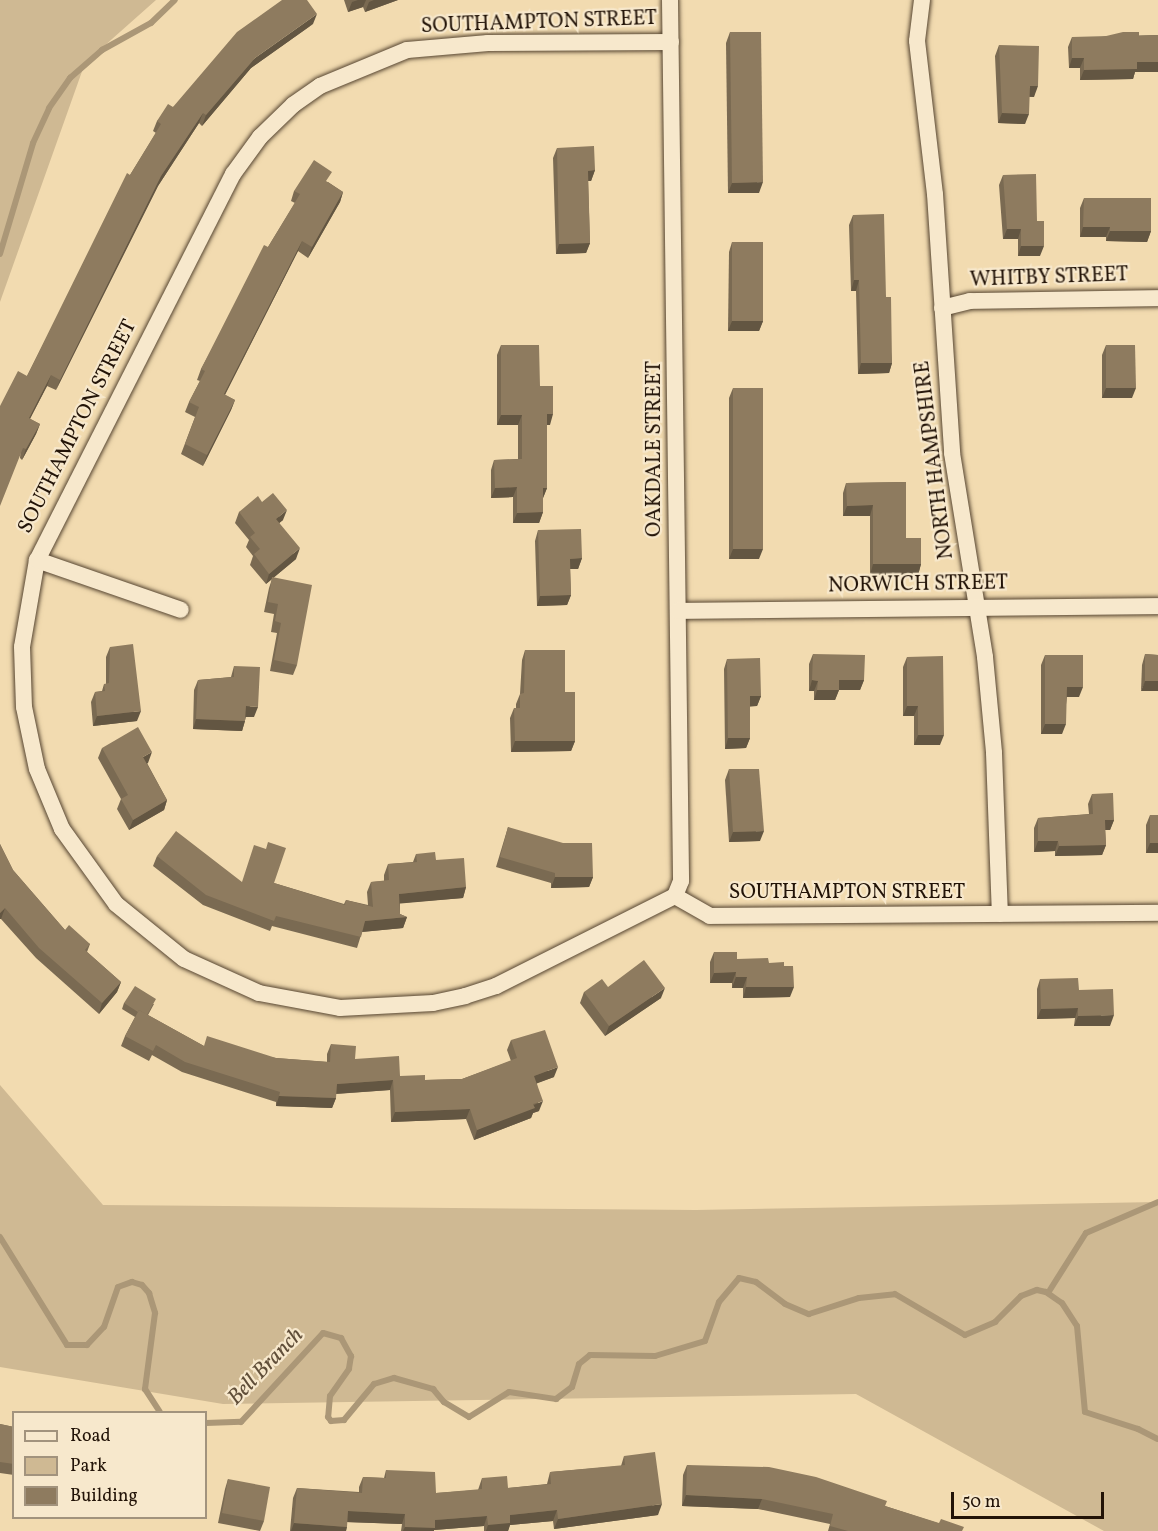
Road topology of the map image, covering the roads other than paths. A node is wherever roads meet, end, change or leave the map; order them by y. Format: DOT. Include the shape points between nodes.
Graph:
graph roads {
  1 [pos="670,0"];
  2 [pos="922,0"];
  3 [pos="671,42"];
  4 [pos="1158,298"];
  5 [pos="942,308"];
  6 [pos="37,560"];
  7 [pos="1158,606"];
  8 [pos="978,607"];
  9 [pos="182,610"];
  10 [pos="678,611"];
  11 [pos="675,896"];
  12 [pos="1158,913"];
  13 [pos="1000,915"];
  1 -- 3 [label="street, OAKDALE STREET"];
  2 -- 5 [label="street, NORTH HAMPSHIRE" via="917,41 928,126"];
  3 -- 6 [label="street, SOUTHAMPTON STREET" via="488,44 407,50 348,72 293,105 260,137 233,174"];
  3 -- 10 [label="street, OAKDALE STREET"];
  4 -- 5 [label="street, WHITBY STREET" via="970,301"];
  5 -- 8 [label="street, NORTH HAMPSHIRE" via="952,453"];
  6 -- 9 [label="street"];
  6 -- 11 [label="street, SOUTHAMPTON STREET" via="25,622 22,681 30,743 50,804 76,853 116,904 157,941 208,973 259,993 312,1005 367,1009 433,1003 496,986"];
  7 -- 8 [label="street, NORWICH STREET"];
  8 -- 10 [label="street, NORWICH STREET"];
  8 -- 13 [label="street, NORTH HAMPSHIRE" via="994,753"];
  10 -- 11 [label="street, OAKDALE STREET" via="681,881"];
  11 -- 13 [label="street, SOUTHAMPTON STREET" via="710,916"];
  12 -- 13 [label="street, SOUTHAMPTON STREET"];
}
